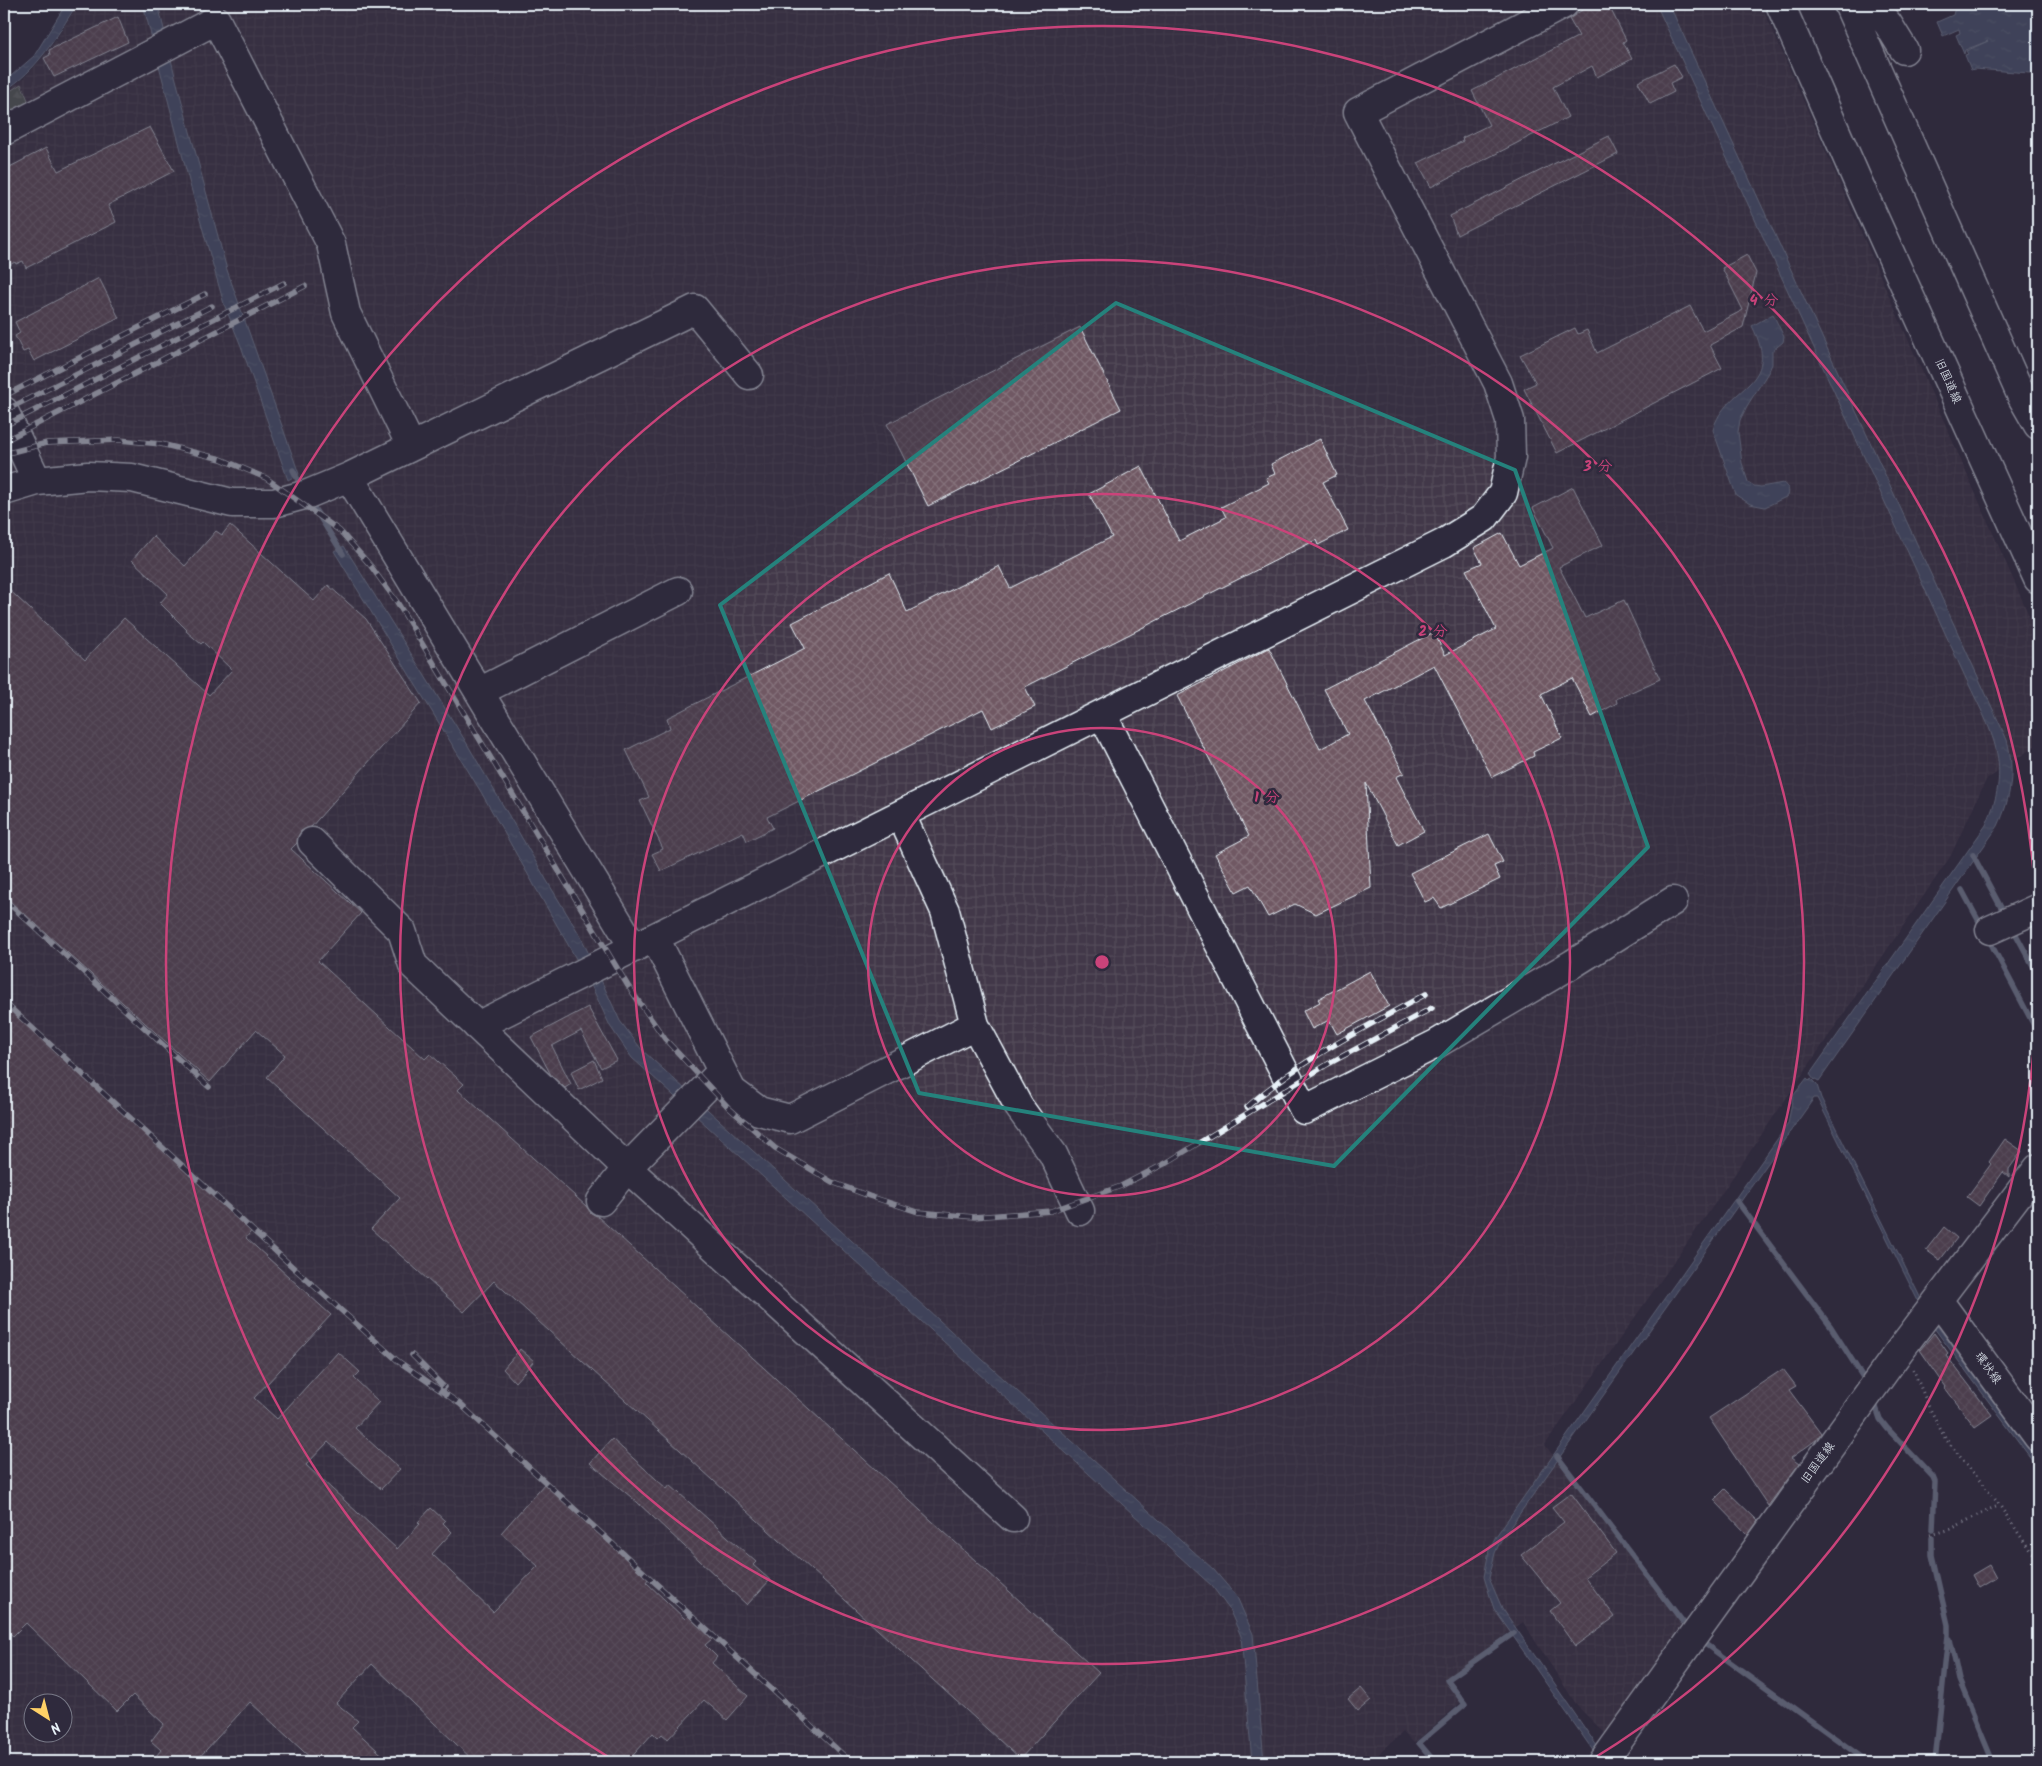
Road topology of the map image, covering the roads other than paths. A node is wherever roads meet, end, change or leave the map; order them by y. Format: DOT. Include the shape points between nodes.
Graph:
graph roads {
  1 [pos="1564,4"];
  2 [pos="1780,4"];
  3 [pos="1848,4"];
  4 [pos="1871,4"];
  5 [pos="1904,50"];
  6 [pos="4,131"];
  7 [pos="749,375"];
  8 [pos="4,411"];
  9 [pos="2038,425"];
  10 [pos="411,446"];
  11 [pos="349,477"];
  12 [pos="37,481"];
  13 [pos="4,491"];
  14 [pos="2004,504"];
  15 [pos="2038,531"];
  16 [pos="2038,579"];
  17 [pos="678,591"];
  18 [pos="479,692"];
  19 [pos="1102,714"];
  20 [pos="901,815"];
  21 [pos="312,842"];
  22 [pos="1673,901"];
  23 [pos="2038,908"];
  24 [pos="1990,930"];
  25 [pos="645,943"];
  26 [pos="975,1025"];
  27 [pos="477,1026"];
  28 [pos="722,1071"];
  29 [pos="627,1168"];
  30 [pos="2038,1168"];
  31 [pos="601,1201"];
  32 [pos="1080,1211"];
  33 [pos="1938,1300"];
  34 [pos="2038,1437"];
  35 [pos="1013,1518"];
  36 [pos="1603,1762"];
  1 -- 19 [label="street" via="1358,112 1498,383 1510,420 1511,457 1503,493 1484,518 1444,543"];
  2 -- 14 [label="street, 旧国道線"];
  3 -- 9 [label="street" via="2022,397"];
  4 -- 5 [label="street"];
  6 -- 10 [label="street" via="216,20 332,244 346,313"];
  7 -- 10 [label="street" via="694,309"];
  8 -- 12 [label="street"];
  10 -- 11 [label="street"];
  11 -- 12 [label="street" via="308,494 274,503 232,503 132,478 88,476"];
  11 -- 18 [label="street"];
  12 -- 13 [label="street"];
  14 -- 15 [label="street"];
  14 -- 16 [label="street, 旧国道線"];
  17 -- 18 [label="street"];
  18 -- 25 [label="street"];
  19 -- 20 [label="street"];
  19 -- 22 [label="street" via="1304,1110 1436,1044"];
  20 -- 25 [label="street"];
  20 -- 26 [label="street" via="945,911"];
  21 -- 27 [label="street" via="402,931 413,965"];
  23 -- 24 [label="street"];
  25 -- 27 [label="street"];
  25 -- 28 [label="street"];
  26 -- 28 [label="street" via="790,1120 759,1111 732,1091"];
  26 -- 32 [label="street" via="1019,1106 1053,1154"];
  27 -- 29 [label="street"];
  28 -- 29 [label="street"];
  29 -- 31 [label="street"];
  29 -- 35 [label="street"];
  30 -- 33 [label="street, 旧国道線"];
  33 -- 34 [label="street, 環状線"];
  33 -- 36 [label="street, 旧国道線"];
}
